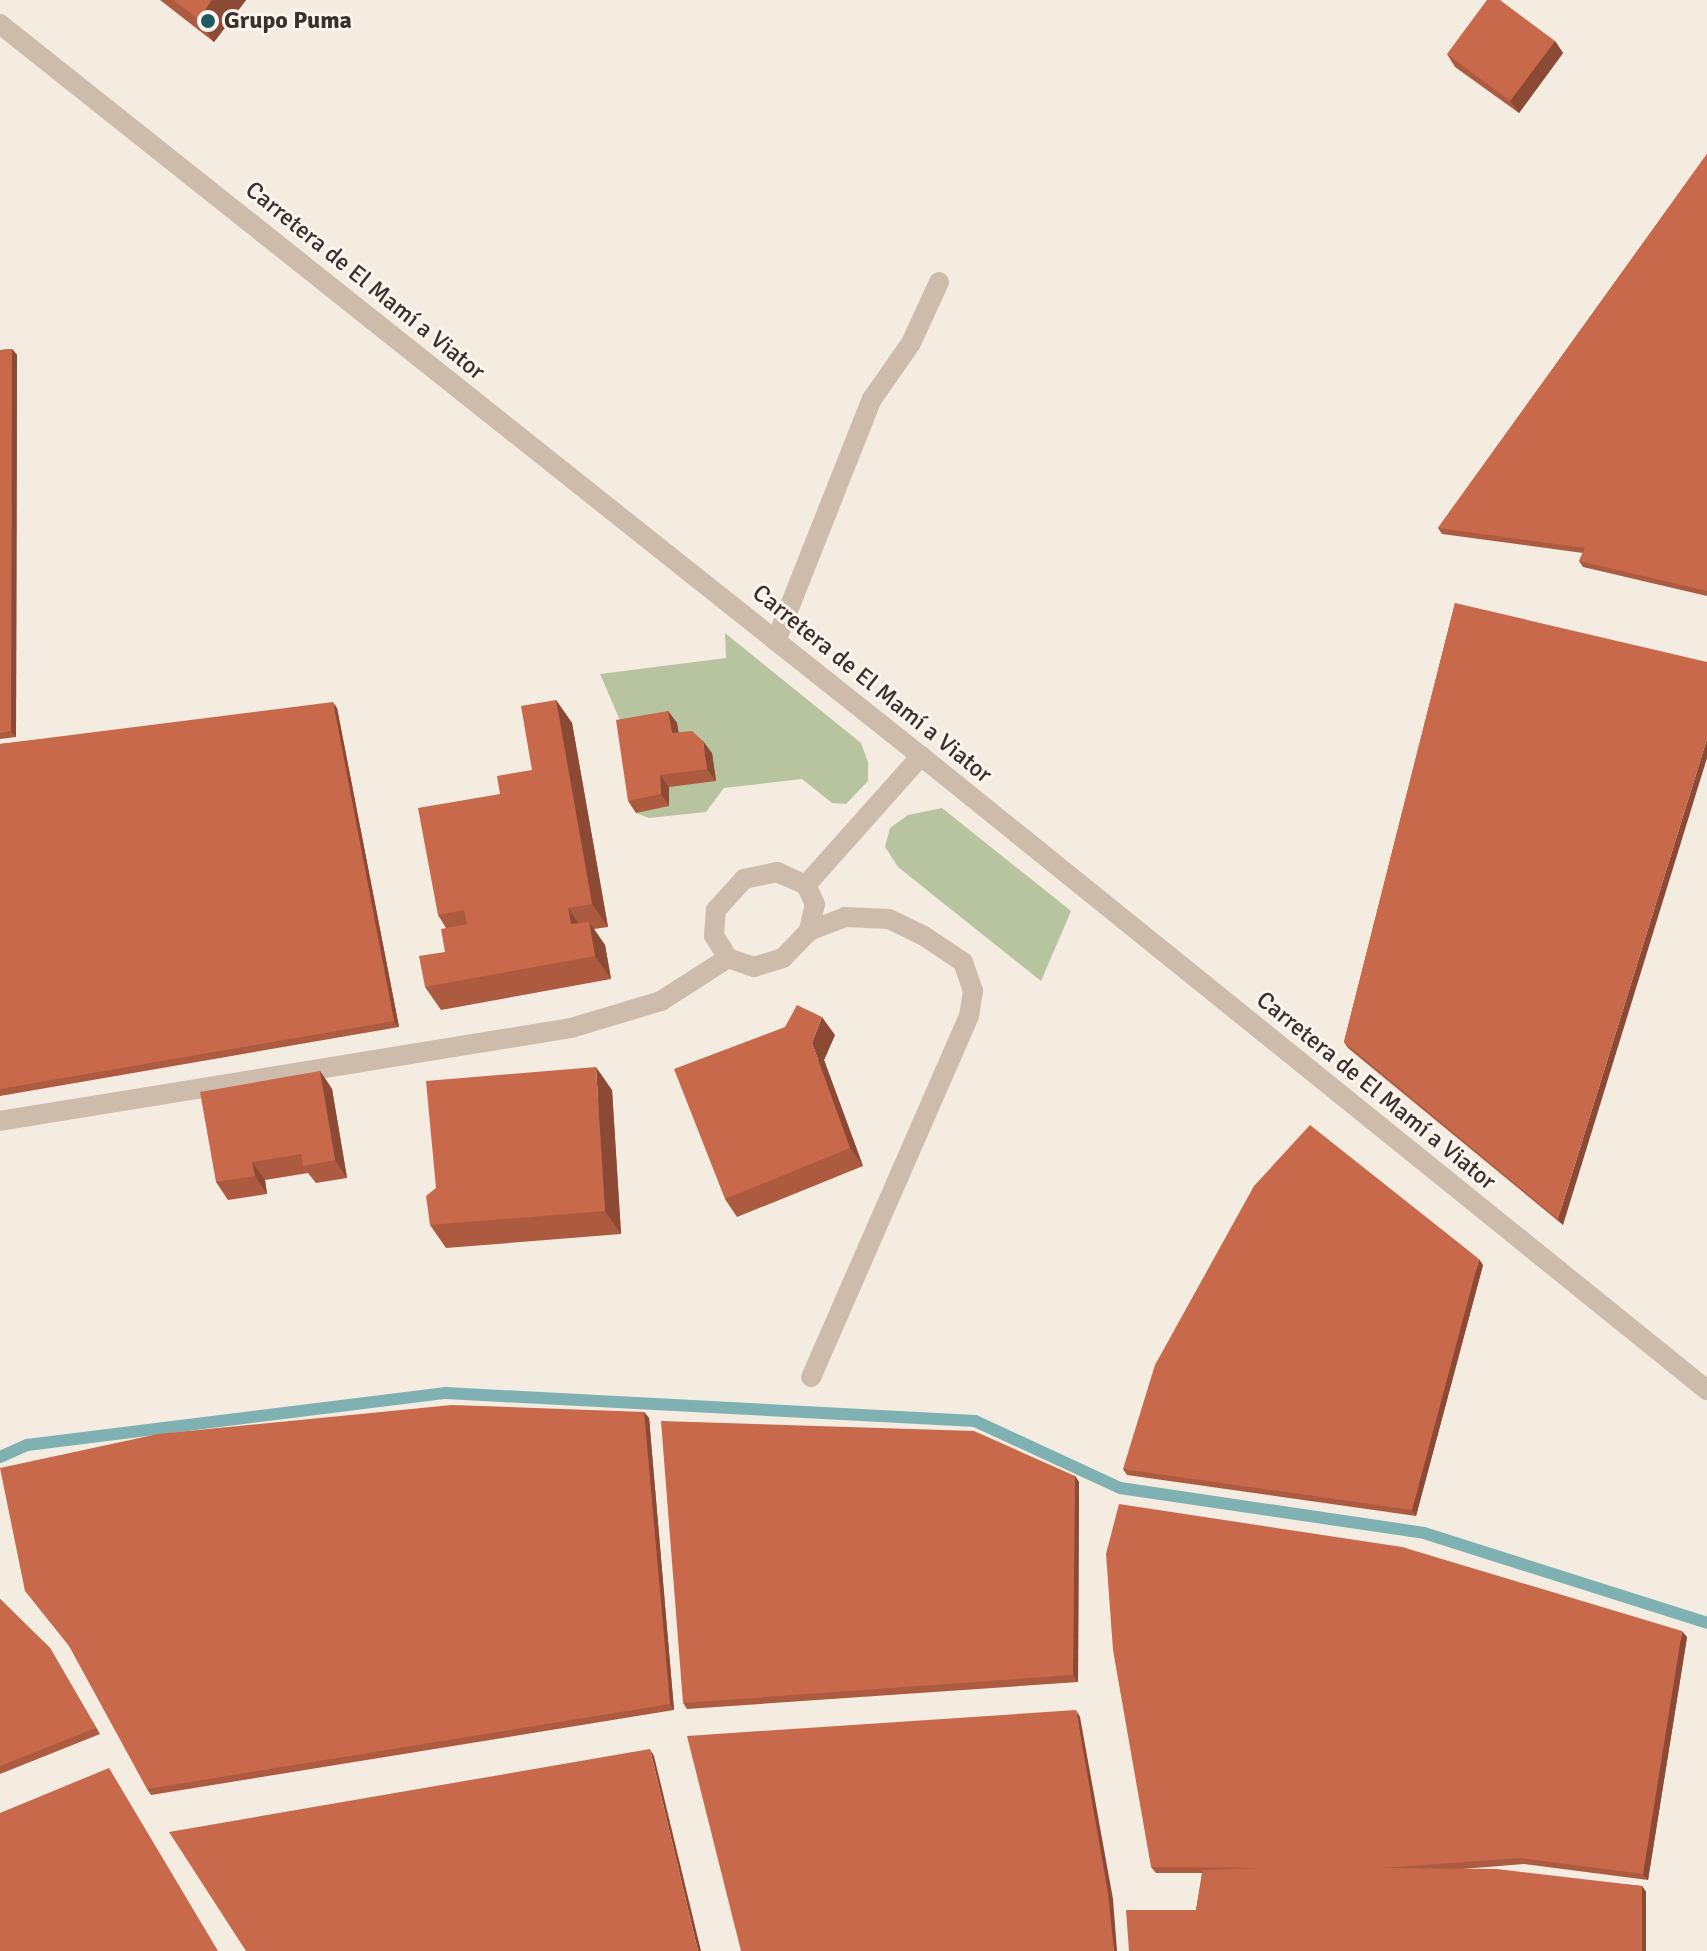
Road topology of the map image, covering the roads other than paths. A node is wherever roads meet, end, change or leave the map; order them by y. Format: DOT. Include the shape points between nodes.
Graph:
graph roads {
  1 [pos="0,24"];
  2 [pos="939,282"];
  3 [pos="776,641"];
  4 [pos="921,756"];
  5 [pos="806,885"];
  6 [pos="809,931"];
  7 [pos="728,958"];
  8 [pos="0,1121"];
  9 [pos="811,1377"];
  10 [pos="1707,1390"];
  1 -- 3 [label="street, Carretera de El Mamí a Viator"];
  2 -- 3 [label="street" via="911,343 872,399"];
  3 -- 4 [label="street, Carretera de El Mamí a Viator"];
  4 -- 5 [label="street"];
  4 -- 10 [label="street, Carretera de El Mamí a Viator"];
  5 -- 6 [label="street" via="815,904"];
  5 -- 7 [label="street" via="777,872 744,879 716,910 714,936"];
  6 -- 7 [label="street" via="783,958 754,967"];
  6 -- 9 [label="street" via="845,917 889,919 963,962 973,991 969,1016"];
  7 -- 8 [label="street" via="661,1001 571,1028"];
}
